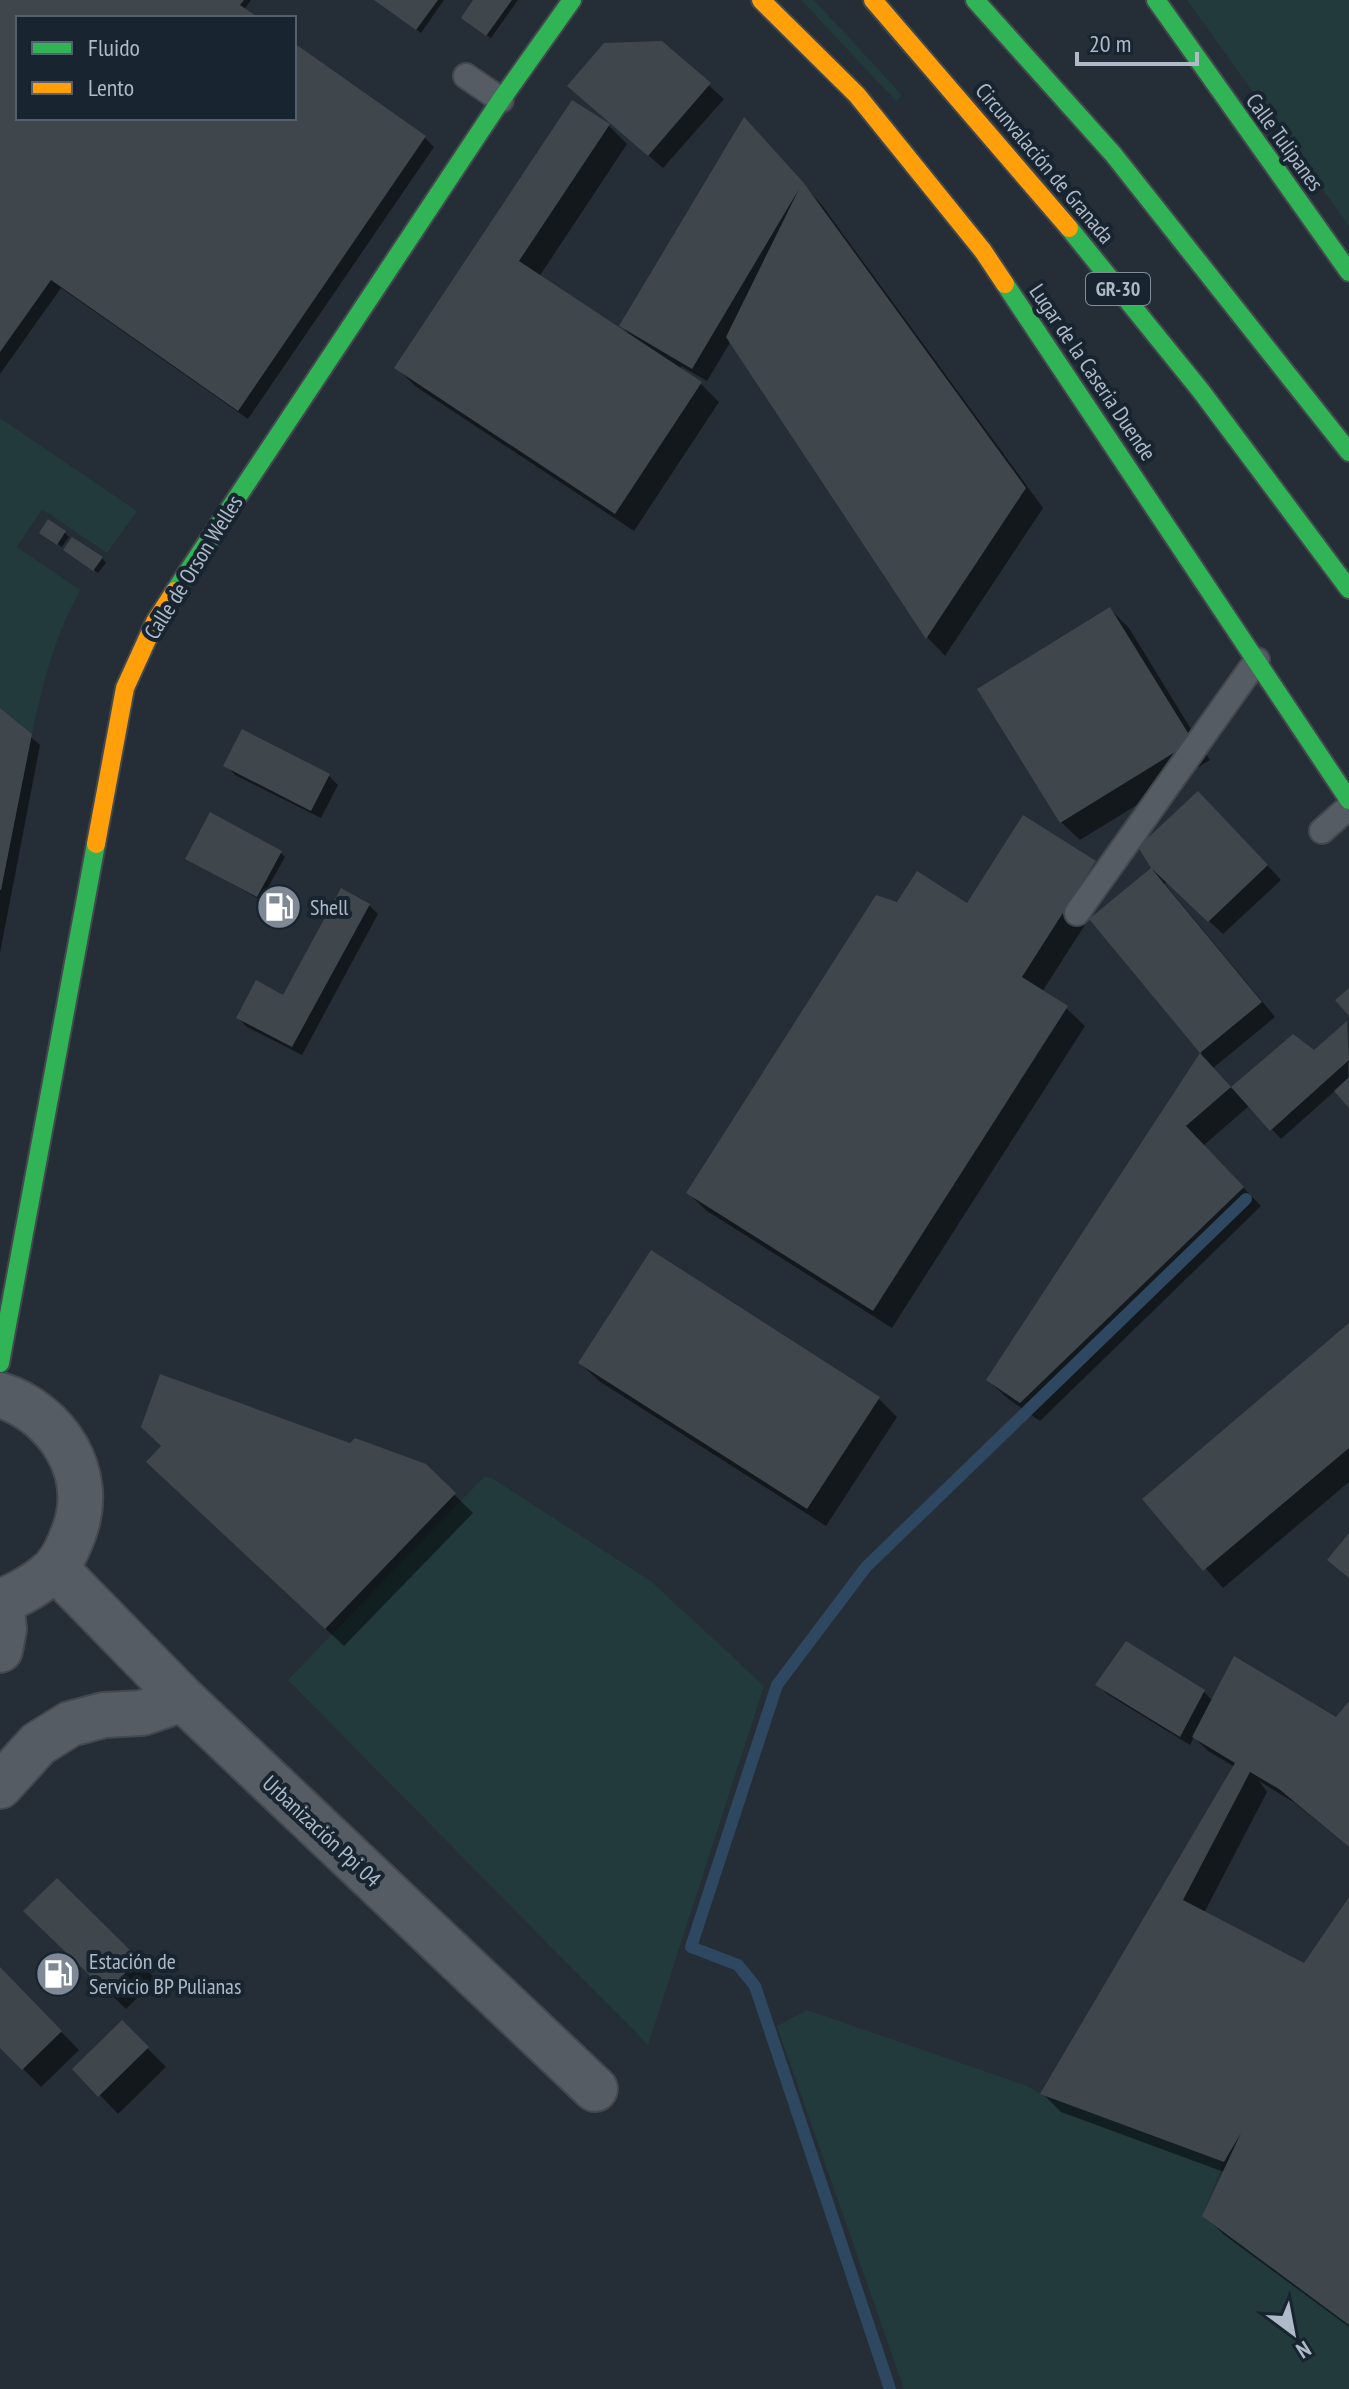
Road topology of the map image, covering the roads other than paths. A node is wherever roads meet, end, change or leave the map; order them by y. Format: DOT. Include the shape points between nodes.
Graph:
graph roads {
  1 [pos="572,0"];
  2 [pos="761,0"];
  3 [pos="873,0"];
  4 [pos="975,0"];
  5 [pos="1156,0"];
  6 [pos="466,76"];
  7 [pos="501,100"];
  8 [pos="1349,272"];
  9 [pos="1349,452"];
  10 [pos="1349,589"];
  11 [pos="1257,660"];
  12 [pos="1349,800"];
  13 [pos="1349,807"];
  14 [pos="1322,831"];
  15 [pos="1077,913"];
  16 [pos="0,1363"];
  17 [pos="0,1395"];
  18 [pos="55,1568"];
  19 [pos="0,1602"];
  20 [pos="0,1650"];
  21 [pos="183,1699"];
  22 [pos="0,1786"];
  23 [pos="595,2089"];
  1 -- 7 [label="main road, Calle de Orson Welles"];
  2 -- 11 [label="main road, Lugar de la Caseria Duende" via="857,95 983,251"];
  3 -- 10 [label="main road, Circunvalación de Granada / GR-30" via="1086,248"];
  4 -- 9 [label="main road" via="1113,154"];
  5 -- 8 [label="main road, Calle Tulipanes"];
  6 -- 7 [label="lane"];
  7 -- 16 [label="main road, Calle de Orson Welles" via="163,608 125,688"];
  11 -- 12 [label="main road, Lugar de la Caseria Duende"];
  11 -- 15 [label="lane"];
  13 -- 14 [label="lane"];
  17 -- 18 [label="street" via="39,1414 57,1431 78,1475 77,1524"];
  18 -- 19 [label="street" via="30,1589"];
  18 -- 21 [label="street, Urbanización Ppi 04"];
  19 -- 20 [label="street"];
  21 -- 22 [label="street" via="142,1713 70,1724 38,1744"];
  21 -- 23 [label="street, Urbanización Ppi 04"];
}
